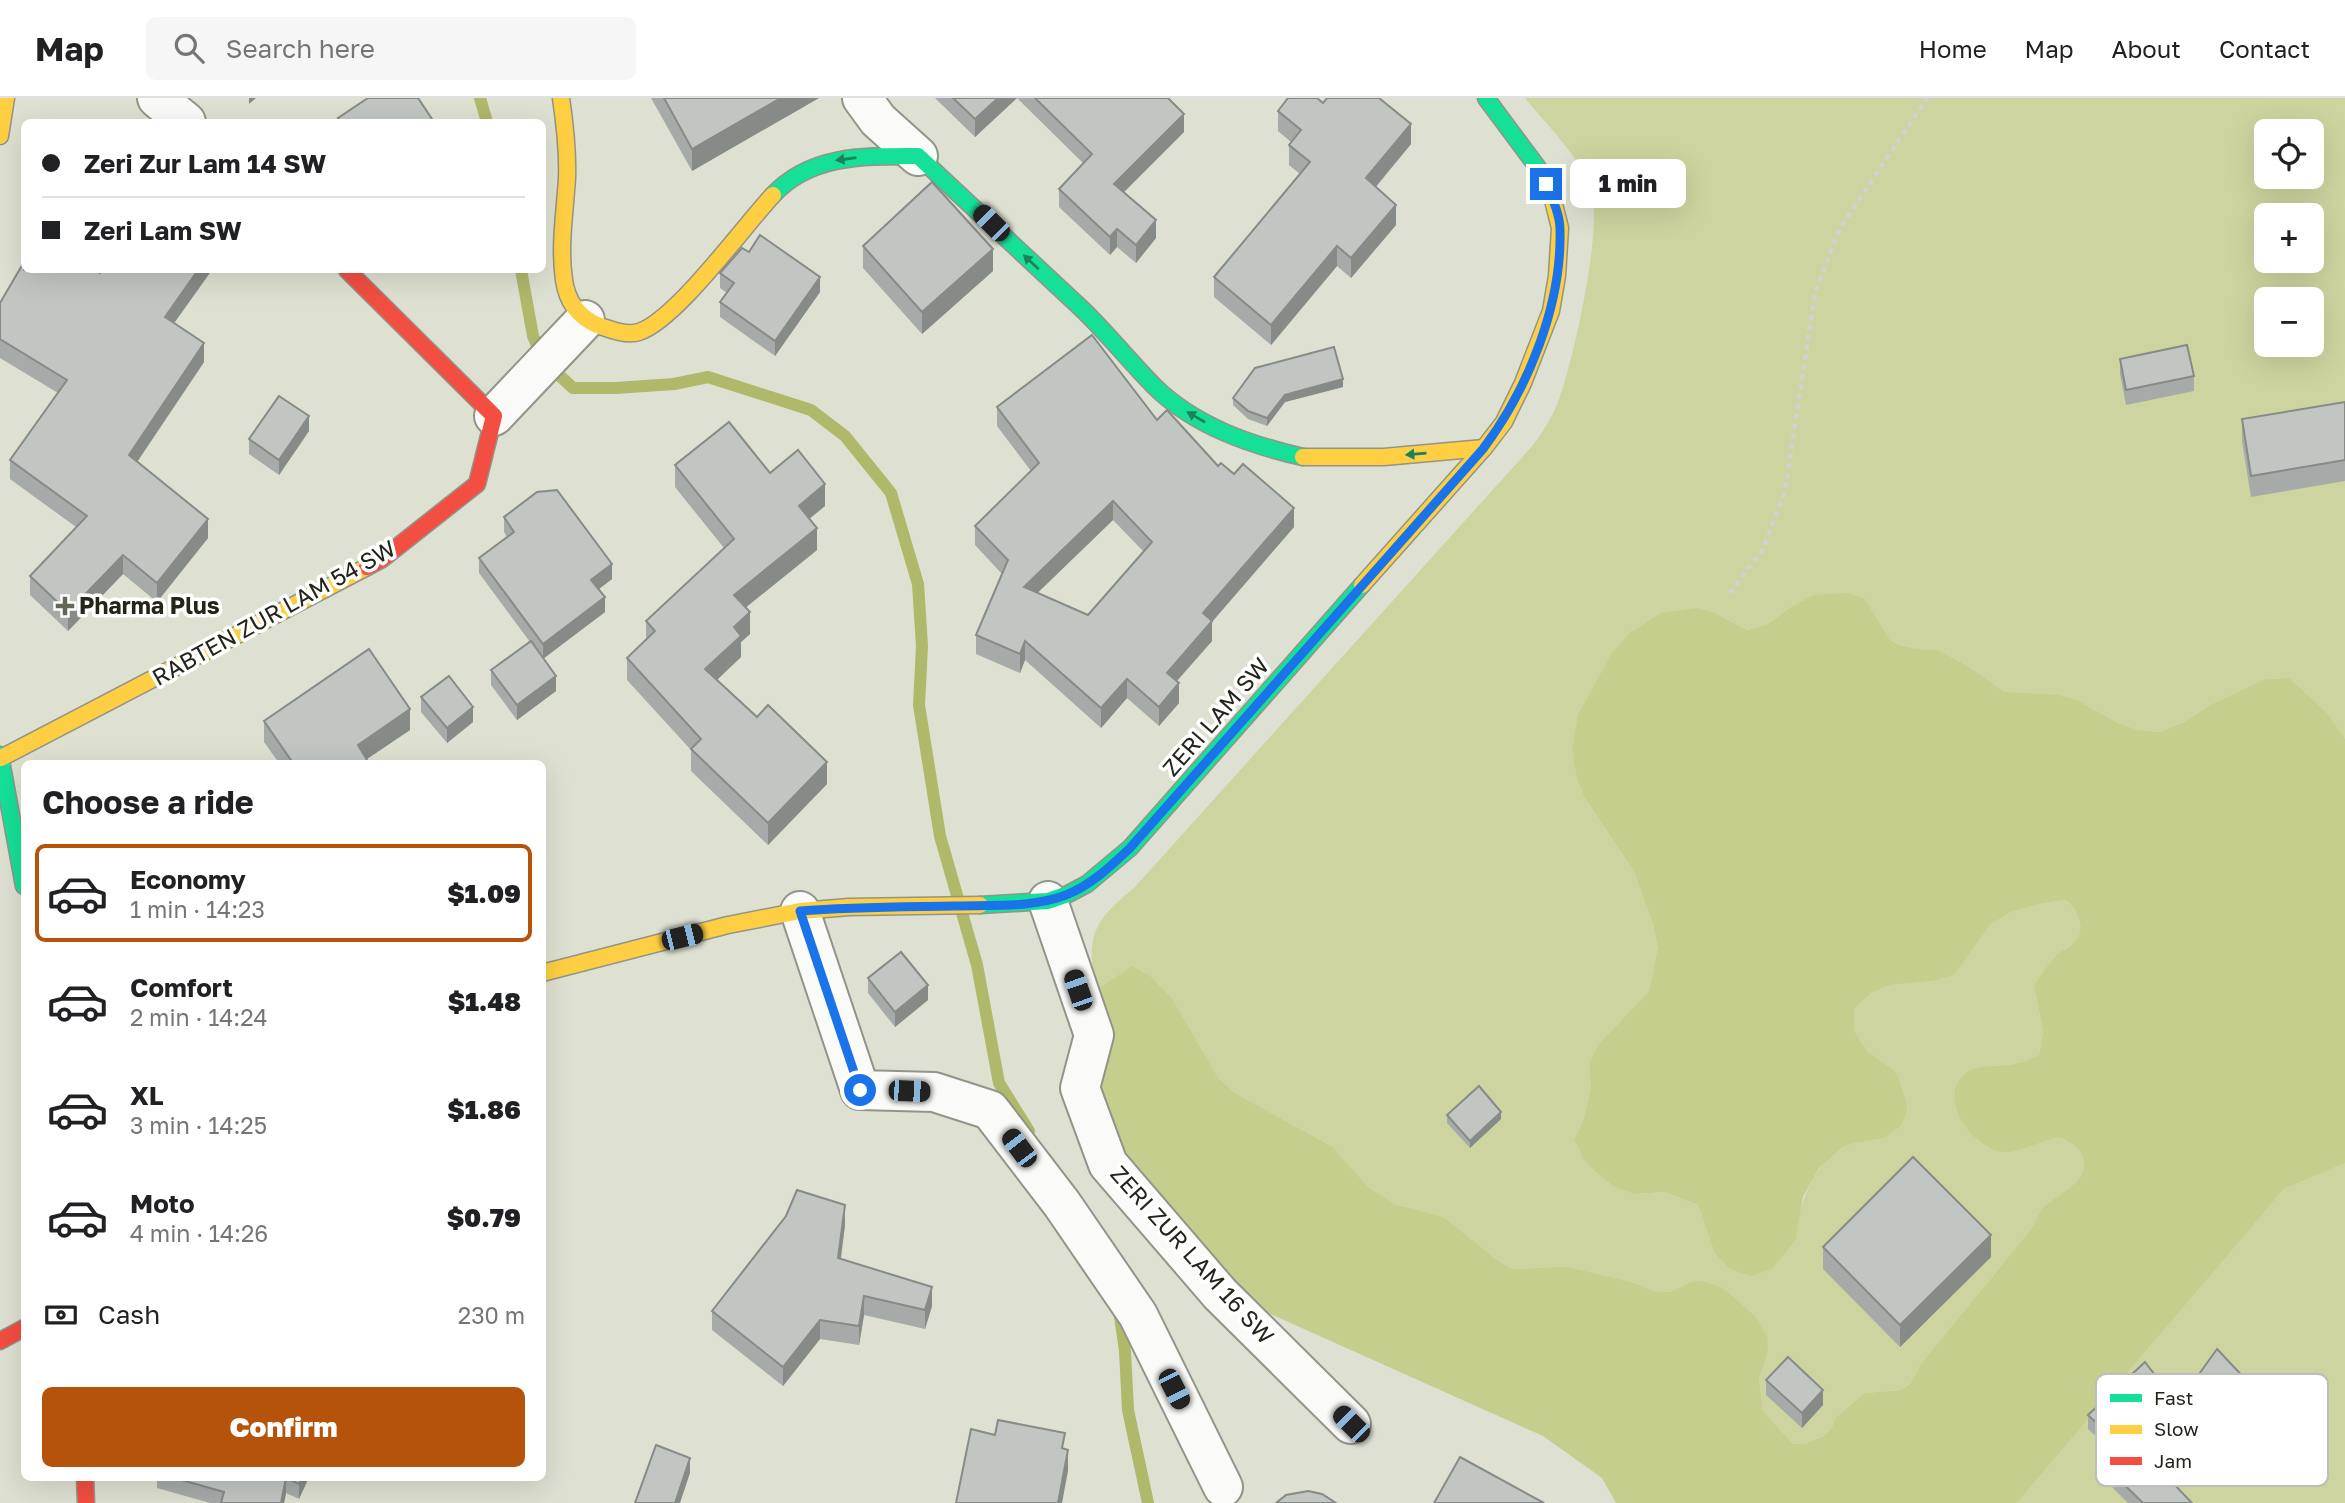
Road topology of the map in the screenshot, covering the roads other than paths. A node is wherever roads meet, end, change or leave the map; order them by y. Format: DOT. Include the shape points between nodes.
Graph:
graph roads {
  1 [pos="6,98"];
  2 [pos="158,98"];
  3 [pos="561,98"];
  4 [pos="862,98"];
  5 [pos="1486,98"];
  6 [pos="182,119"];
  7 [pos="0,136"];
  8 [pos="918,156"];
  9 [pos="351,273"];
  10 [pos="585,320"];
  11 [pos="507,402"];
  12 [pos="1483,449"];
  13 [pos="0,756"];
  14 [pos="21,870"];
  15 [pos="1048,901"];
  16 [pos="800,911"];
  17 [pos="546,973"];
  18 [pos="21,1330"];
  19 [pos="0,1341"];
  20 [pos="1351,1424"];
  21 [pos="85,1481"];
  22 [pos="1223,1487"];
  23 [pos="86,1503"];
  1 -- 7 [label="street"];
  2 -- 6 [label="street"];
  3 -- 10 [label="street" via="567,143 563,270 566,291"];
  4 -- 8 [label="street" via="878,120"];
  5 -- 12 [label="street, ZERI LAM SW" via="1538,168 1560,228 1551,310 1504,422"];
  8 -- 10 [label="street, one-way" via="871,156 814,165 792,177 755,213 654,326 638,332 620,331"];
  12 -- 8 [label="street, one-way" via="1384,457 1303,457 1266,449 1192,416 1157,389 1085,312"];
  9 -- 11 [label="street"];
  10 -- 11 [label="street"];
  11 -- 13 [label="street, RABTEN ZUR LAM 54 SW" via="477,484 382,559"];
  12 -- 15 [label="street, ZERI LAM SW" via="1130,848 1087,884"];
  13 -- 14 [label="street"];
  15 -- 16 [label="street, ZERI LAM SW"];
  15 -- 20 [label="street, ZERI ZUR LAM 16 SW" via="1094,1035 1080,1088 1108,1164 1220,1293"];
  16 -- 17 [label="street, ZERI LAM SW"];
  16 -- 22 [label="street" via="860,1090 933,1092 990,1110 1138,1315"];
  18 -- 19 [label="street"];
  21 -- 23 [label="street"];
}
